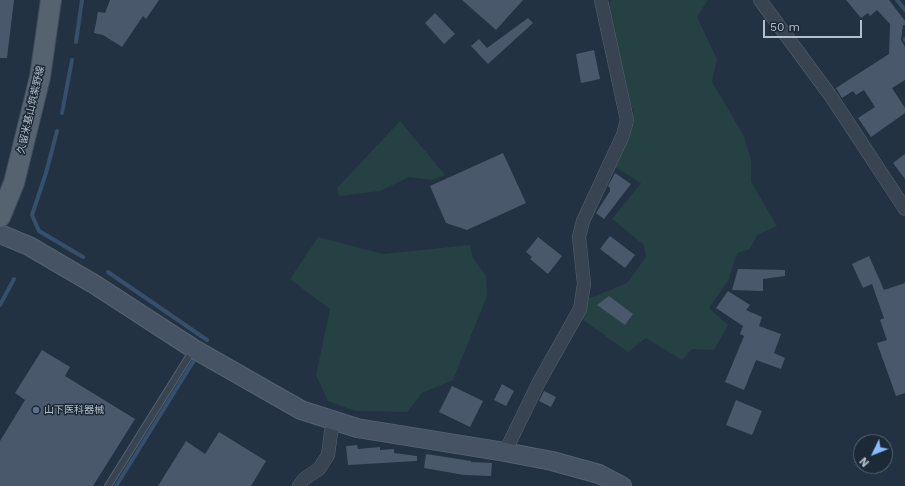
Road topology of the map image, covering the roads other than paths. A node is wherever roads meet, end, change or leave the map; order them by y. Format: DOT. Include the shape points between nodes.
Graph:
graph roads {
  1 [pos="51,0"];
  2 [pos="601,0"];
  3 [pos="760,0"];
  4 [pos="905,209"];
  5 [pos="0,218"];
  6 [pos="0,234"];
  7 [pos="194,349"];
  8 [pos="336,421"];
  9 [pos="505,452"];
  10 [pos="108,486"];
  11 [pos="298,486"];
  12 [pos="622,486"];
  1 -- 5 [label="main road, 久留米基山筑紫野線" via="40,77 14,183"];
  2 -- 9 [label="street" via="627,120 623,135 583,221 579,238 584,284 580,309 539,382"];
  3 -- 4 [label="street" via="830,95"];
  6 -- 7 [label="street" via="29,246 94,284"];
  7 -- 8 [label="street" via="301,410"];
  7 -- 10 [label="lane"];
  8 -- 9 [label="street" via="357,428"];
  8 -- 11 [label="street" via="331,432 328,455 319,469"];
  9 -- 12 [label="street" via="599,474"];
}
